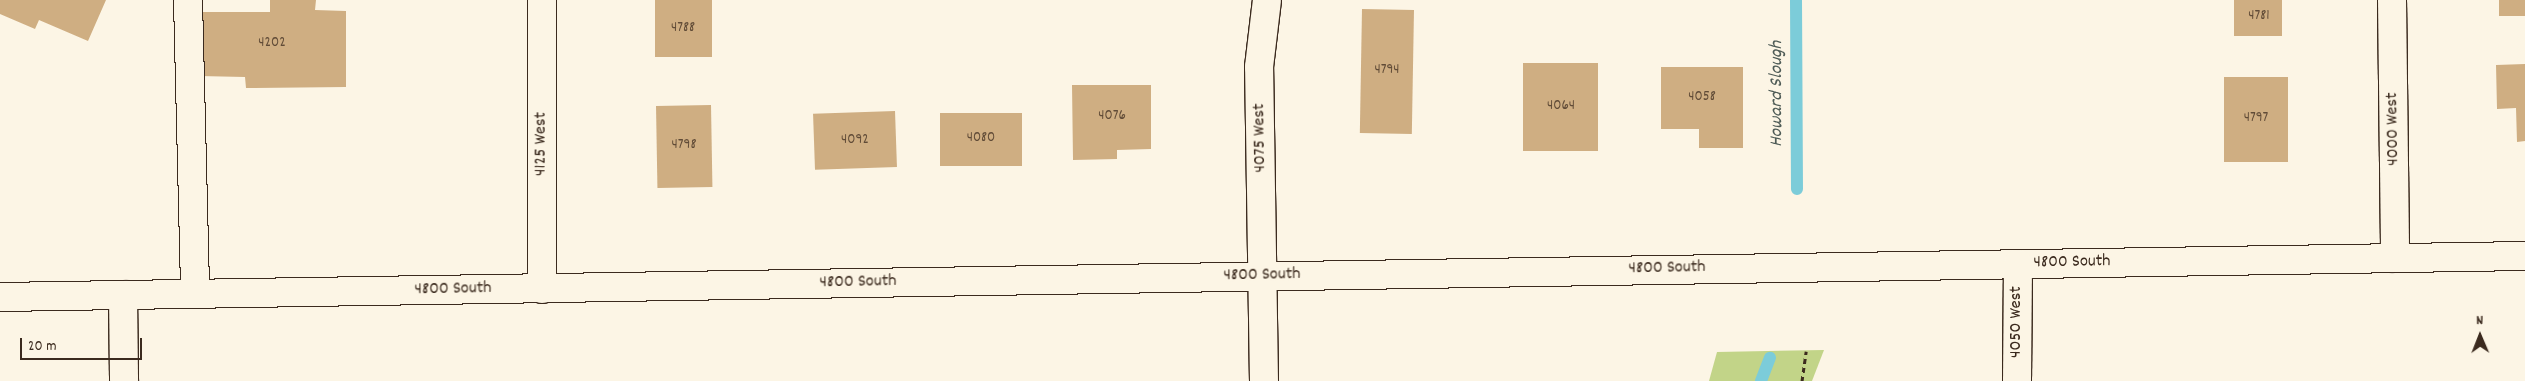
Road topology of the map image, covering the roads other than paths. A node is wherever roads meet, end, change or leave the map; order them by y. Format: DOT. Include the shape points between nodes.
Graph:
graph roads {
  1 [pos="188,0"];
  2 [pos="542,0"];
  3 [pos="1267,0"];
  4 [pos="2392,0"];
  5 [pos="2525,256"];
  6 [pos="2396,258"];
  7 [pos="2018,264"];
  8 [pos="1263,276"];
  9 [pos="542,289"];
  10 [pos="195,294"];
  11 [pos="123,295"];
  12 [pos="0,297"];
  13 [pos="124,381"];
  14 [pos="1264,381"];
  15 [pos="2017,381"];
  1 -- 10 [label="street"];
  2 -- 9 [label="street, 4125 West"];
  3 -- 8 [label="street, 4075 West" via="1260,67"];
  4 -- 6 [label="street, 4000 West"];
  5 -- 6 [label="street, 4800 South"];
  6 -- 7 [label="street, 4800 South"];
  7 -- 8 [label="street, 4800 South"];
  7 -- 15 [label="street, 4050 West"];
  8 -- 9 [label="street, 4800 South"];
  8 -- 14 [label="street, 4075 West"];
  9 -- 10 [label="street, 4800 South"];
  10 -- 11 [label="street, 4800 South"];
  11 -- 12 [label="street, 4800 South"];
  11 -- 13 [label="street"];
}
